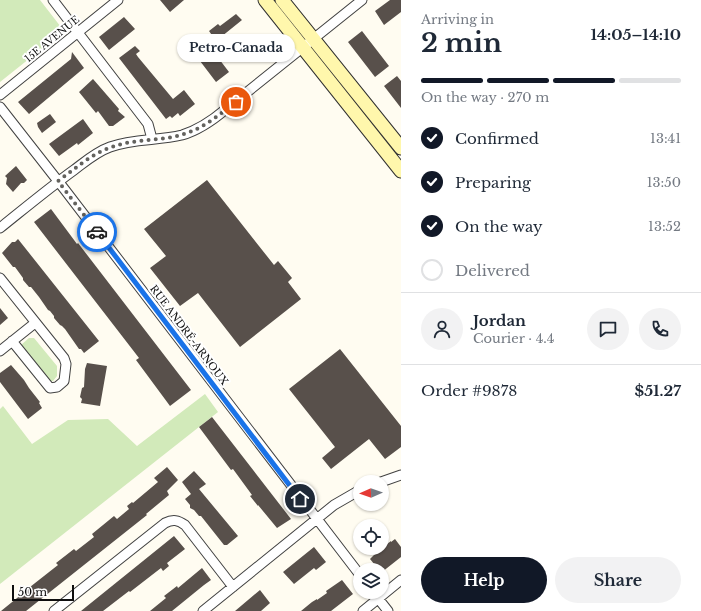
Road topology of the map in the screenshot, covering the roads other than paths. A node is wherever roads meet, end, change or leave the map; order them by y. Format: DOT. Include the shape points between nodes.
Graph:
graph roads {
  1 [pos="53,0"];
  2 [pos="118,0"];
  3 [pos="265,0"];
  4 [pos="282,0"];
  5 [pos="362,0"];
  6 [pos="77,33"];
  7 [pos="314,39"];
  8 [pos="303,48"];
  9 [pos="0,95"];
  10 [pos="0,108"];
  11 [pos="152,139"];
  12 [pos="401,148"];
  13 [pos="401,171"];
  14 [pos="58,181"];
  15 [pos="0,228"];
  16 [pos="0,278"];
  17 [pos="35,323"];
  18 [pos="12,341"];
  19 [pos="0,351"];
  20 [pos="401,475"];
  21 [pos="389,479"];
  22 [pos="353,494"];
  23 [pos="316,520"];
  24 [pos="353,566"];
  25 [pos="401,580"];
  26 [pos="233,587"];
  27 [pos="389,587"];
  28 [pos="373,599"];
  29 [pos="379,599"];
  30 [pos="54,611"];
  31 [pos="203,611"];
  32 [pos="363,611"];
  33 [pos="388,611"];
  1 -- 6 [label="street"];
  2 -- 6 [label="street, 15E AVENUE"];
  3 -- 8 [label="street"];
  4 -- 7 [label="street"];
  5 -- 7 [label="street"];
  6 -- 9 [label="street, 15E AVENUE"];
  6 -- 11 [label="street" via="148,124"];
  7 -- 8 [label="street"];
  7 -- 12 [label="street"];
  8 -- 11 [label="street" via="204,125 183,134"];
  8 -- 13 [label="street"];
  10 -- 14 [label="street, RUE ANDRÉ-ARNOUX"];
  11 -- 14 [label="street" via="132,141 109,148 88,159"];
  14 -- 15 [label="street"];
  14 -- 23 [label="street, RUE ANDRÉ-ARNOUX"];
  16 -- 17 [label="street"];
  17 -- 18 [label="street"];
  17 -- 18 [label="street" via="65,360 64,381 61,384 50,388"];
  18 -- 19 [label="street"];
  20 -- 21 [label="street"];
  22 -- 23 [label="street" via="334,504"];
  23 -- 24 [label="street, RUE ANDRÉ-ARNOUX"];
  23 -- 26 [label="street"];
  25 -- 27 [label="street"];
  26 -- 30 [label="street" via="185,525 175,520 165,523"];
  26 -- 31 [label="street"];
  28 -- 32 [label="street"];
  29 -- 33 [label="street"];
}
